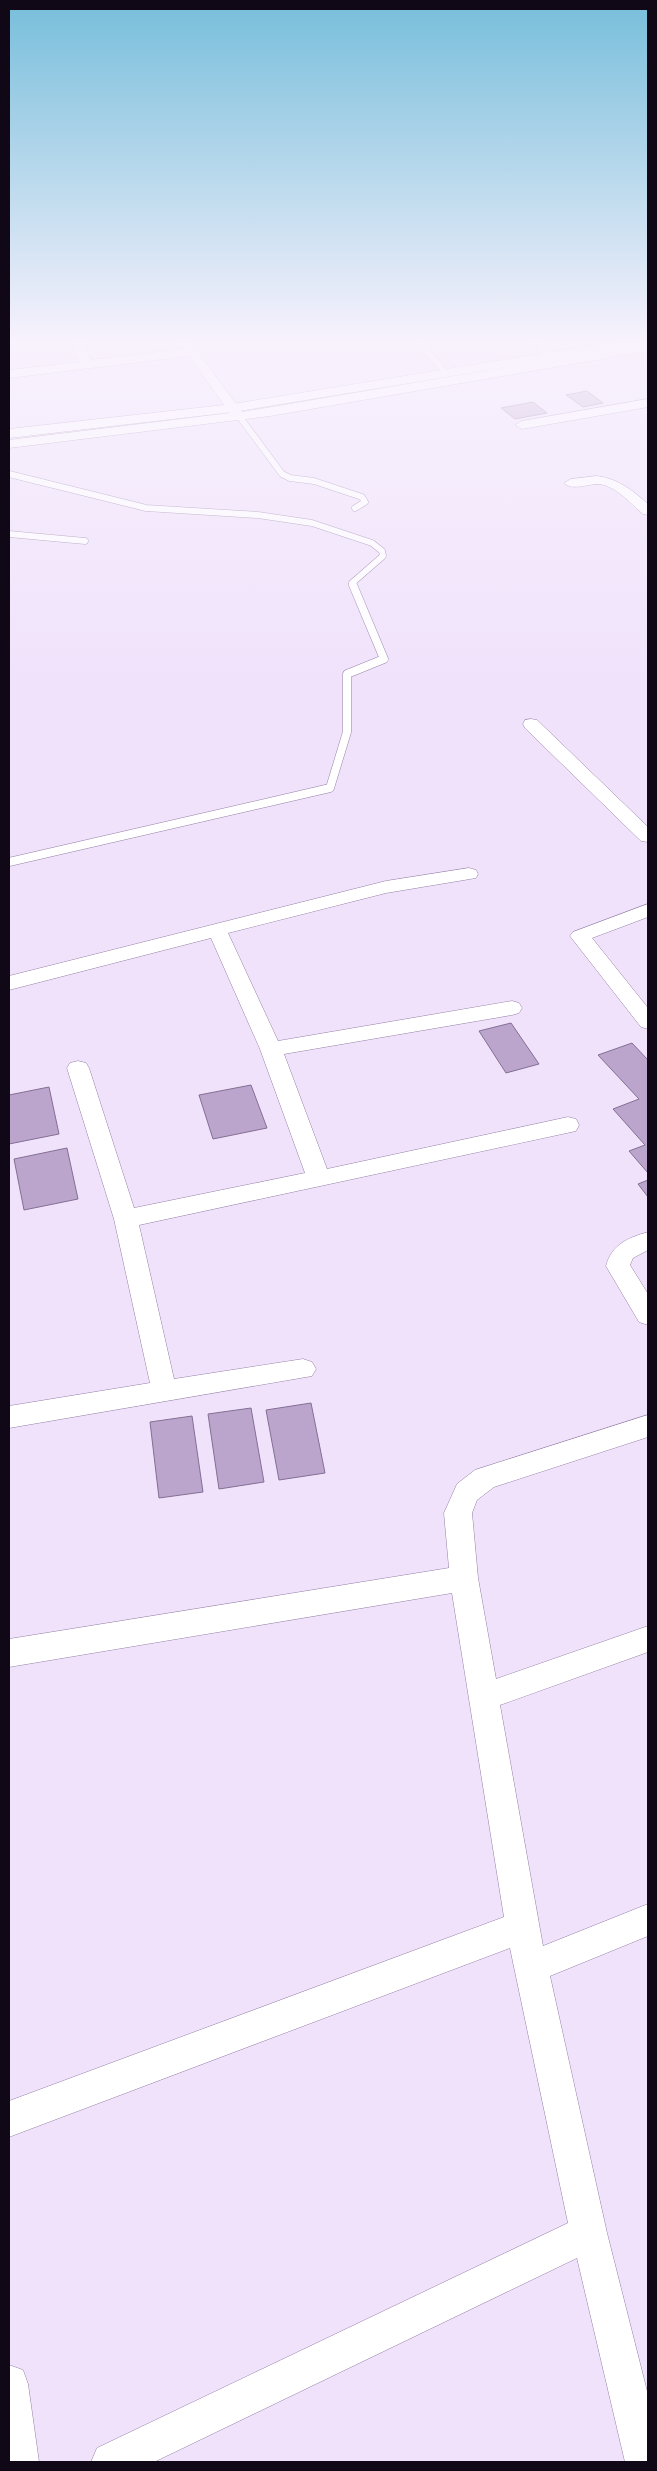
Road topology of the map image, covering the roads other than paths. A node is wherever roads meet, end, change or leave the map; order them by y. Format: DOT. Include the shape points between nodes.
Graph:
graph roads {
  1 [pos="266,454"];
  2 [pos="9,474"];
  3 [pos="571,483"];
  4 [pos="354,508"];
  5 [pos="648,511"];
  6 [pos="9,534"];
  7 [pos="85,541"];
  8 [pos="531,724"];
  9 [pos="646,832"];
  10 [pos="9,862"];
  11 [pos="469,874"];
  12 [pos="648,910"];
  13 [pos="217,930"];
  14 [pos="9,984"];
  15 [pos="512,1008"];
  16 [pos="648,1022"];
  17 [pos="271,1049"];
  18 [pos="78,1068"];
  19 [pos="568,1125"];
  20 [pos="319,1179"];
  21 [pos="126,1219"];
  22 [pos="648,1241"];
  23 [pos="648,1315"];
  24 [pos="303,1369"];
  25 [pos="164,1390"];
  26 [pos="9,1417"];
  27 [pos="648,1426"];
  28 [pos="464,1578"];
  29 [pos="648,1639"];
  30 [pos="9,1652"];
  31 [pos="484,1697"];
  32 [pos="648,1920"];
  33 [pos="522,1927"];
  34 [pos="531,1967"];
  35 [pos="9,2119"];
  36 [pos="589,2232"];
  37 [pos="9,2384"];
  38 [pos="19,2462"];
  39 [pos="111,2462"];
  40 [pos="645,2462"];
  1 -- 4 [label="lane" via="282,474 290,478 314,481 362,498 365,502"];
  2 -- 10 [label="lane" via="146,508 312,523 372,543 382,551 382,556 352,583 384,659 347,674 347,732 330,788"];
  3 -- 5 [label="street" via="598,478 607,480"];
  6 -- 7 [label="lane"];
  8 -- 9 [label="street"];
  11 -- 13 [label="street" via="386,887"];
  12 -- 16 [label="street" via="580,936"];
  13 -- 14 [label="street"];
  13 -- 17 [label="street"];
  15 -- 17 [label="street"];
  17 -- 20 [label="street"];
  18 -- 21 [label="street"];
  19 -- 20 [label="street"];
  20 -- 21 [label="street"];
  21 -- 25 [label="street"];
  22 -- 23 [label="street" via="630,1247 620,1256 618,1266"];
  24 -- 25 [label="street"];
  25 -- 26 [label="street"];
  27 -- 28 [label="street" via="485,1478 467,1492 458,1513"];
  28 -- 30 [label="street"];
  28 -- 31 [label="street"];
  29 -- 31 [label="street"];
  31 -- 33 [label="street"];
  32 -- 34 [label="street"];
  33 -- 34 [label="street"];
  33 -- 35 [label="street"];
  34 -- 36 [label="street"];
  36 -- 39 [label="street"];
  36 -- 40 [label="street"];
  37 -- 38 [label="street"];
}
